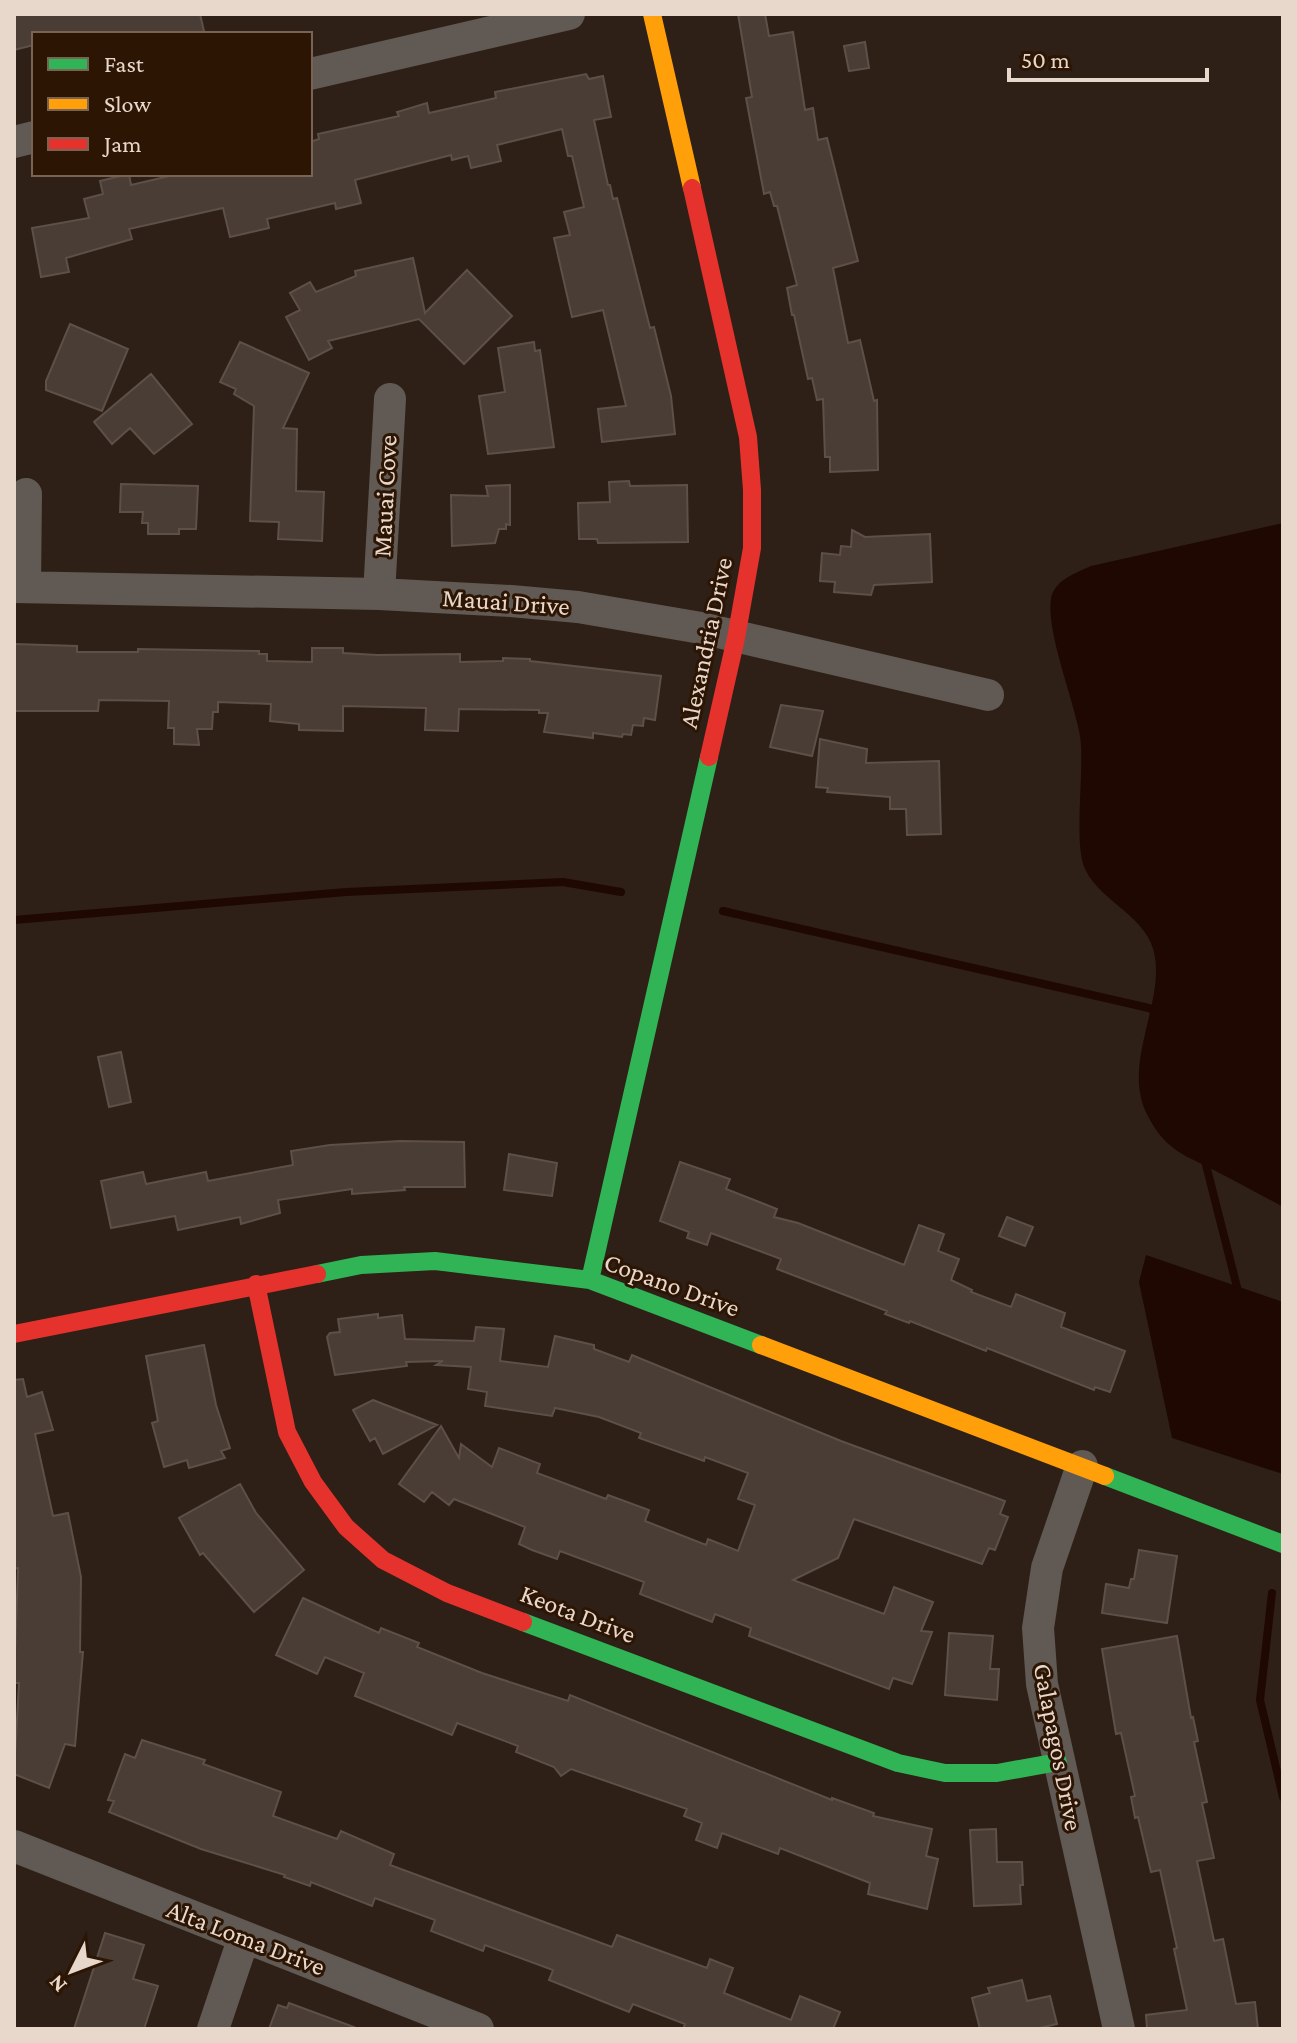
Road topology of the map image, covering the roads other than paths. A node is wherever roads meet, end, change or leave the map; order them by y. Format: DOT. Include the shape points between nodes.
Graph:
graph roads {
  1 [pos="569,14"];
  2 [pos="652,14"];
  3 [pos="312,74"];
  4 [pos="390,399"];
  5 [pos="26,494"];
  6 [pos="20,587"];
  7 [pos="379,594"];
  8 [pos="736,638"];
  9 [pos="988,695"];
  10 [pos="590,1280"];
  11 [pos="256,1284"];
  12 [pos="14,1334"];
  13 [pos="1082,1466"];
  14 [pos="1283,1544"];
  15 [pos="1058,1762"];
  16 [pos="14,1846"];
  17 [pos="244,1937"];
  18 [pos="213,2029"];
  19 [pos="478,2029"];
  20 [pos="1119,2029"];
  1 -- 3 [label="street"];
  2 -- 8 [label="street, Alexandria Drive" via="748,437 752,548"];
  4 -- 7 [label="street, Mauai Cove"];
  5 -- 6 [label="street"];
  6 -- 7 [label="street, Mauai Drive"];
  7 -- 8 [label="street, Mauai Drive" via="578,607"];
  8 -- 9 [label="street, Mauai Drive"];
  8 -- 10 [label="street, Alexandria Drive"];
  10 -- 11 [label="street, Copano Drive" via="435,1261 361,1265"];
  10 -- 13 [label="street, Copano Drive"];
  11 -- 12 [label="street, Copano Drive"];
  11 -- 15 [label="street, Keota Drive" via="287,1432 313,1482 346,1527 383,1560 447,1593 898,1763 945,1773 987,1773"];
  13 -- 14 [label="street, Copano Drive"];
  13 -- 15 [label="street, Galapagos Drive" via="1047,1568 1038,1628 1042,1684"];
  15 -- 20 [label="street, Galapagos Drive"];
  16 -- 17 [label="street, Alta Loma Drive"];
  17 -- 18 [label="street"];
  17 -- 19 [label="street, Alta Loma Drive"];
}
